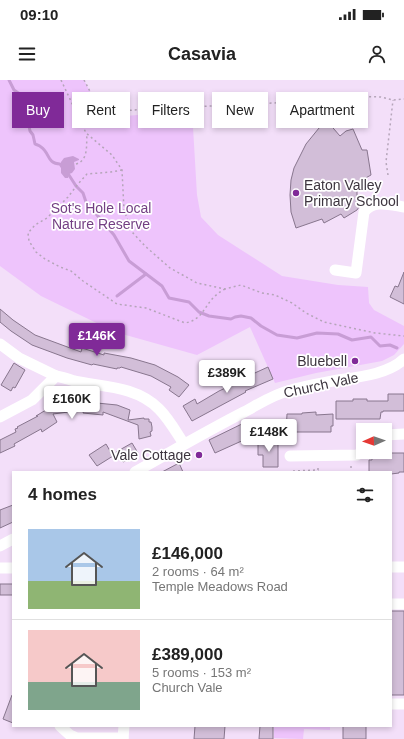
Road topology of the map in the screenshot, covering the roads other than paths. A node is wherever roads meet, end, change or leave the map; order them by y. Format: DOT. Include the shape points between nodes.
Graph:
graph roads {
  1 [pos="404,207"];
  2 [pos="335,270"];
  3 [pos="0,344"];
  4 [pos="404,359"];
  5 [pos="56,376"];
  6 [pos="0,417"];
  7 [pos="404,434"];
  8 [pos="392,435"];
  9 [pos="184,444"];
  10 [pos="356,455"];
  11 [pos="290,456"];
  12 [pos="151,467"];
  13 [pos="137,471"];
  14 [pos="12,540"];
  15 [pos="0,546"];
  16 [pos="392,567"];
  17 [pos="404,567"];
  18 [pos="0,568"];
  19 [pos="12,568"];
  20 [pos="392,604"];
  21 [pos="404,604"];
  22 [pos="392,704"];
  23 [pos="404,704"];
  24 [pos="61,727"];
  25 [pos="124,727"];
  26 [pos="69,737"];
  27 [pos="123,739"];
  1 -- 2 [label="street" via="388,204 367,208 364,212 356,273"];
  3 -- 5 [label="street" via="19,358"];
  4 -- 9 [label="street, Church Vale" via="384,371 314,384 277,395"];
  5 -- 6 [label="street" via="32,400"];
  5 -- 9 [label="street" via="143,396 167,418"];
  7 -- 8 [label="street"];
  9 -- 12 [label="street, Church Vale"];
  10 -- 11 [label="street"];
  12 -- 13 [label="street, Church Vale"];
  14 -- 15 [label="street"];
  16 -- 17 [label="street"];
  18 -- 19 [label="street"];
  20 -- 21 [label="street"];
  22 -- 23 [label="street"];
  24 -- 26 [label="street"];
  25 -- 27 [label="street"];
  26 -- 27 [label="street"];
}
